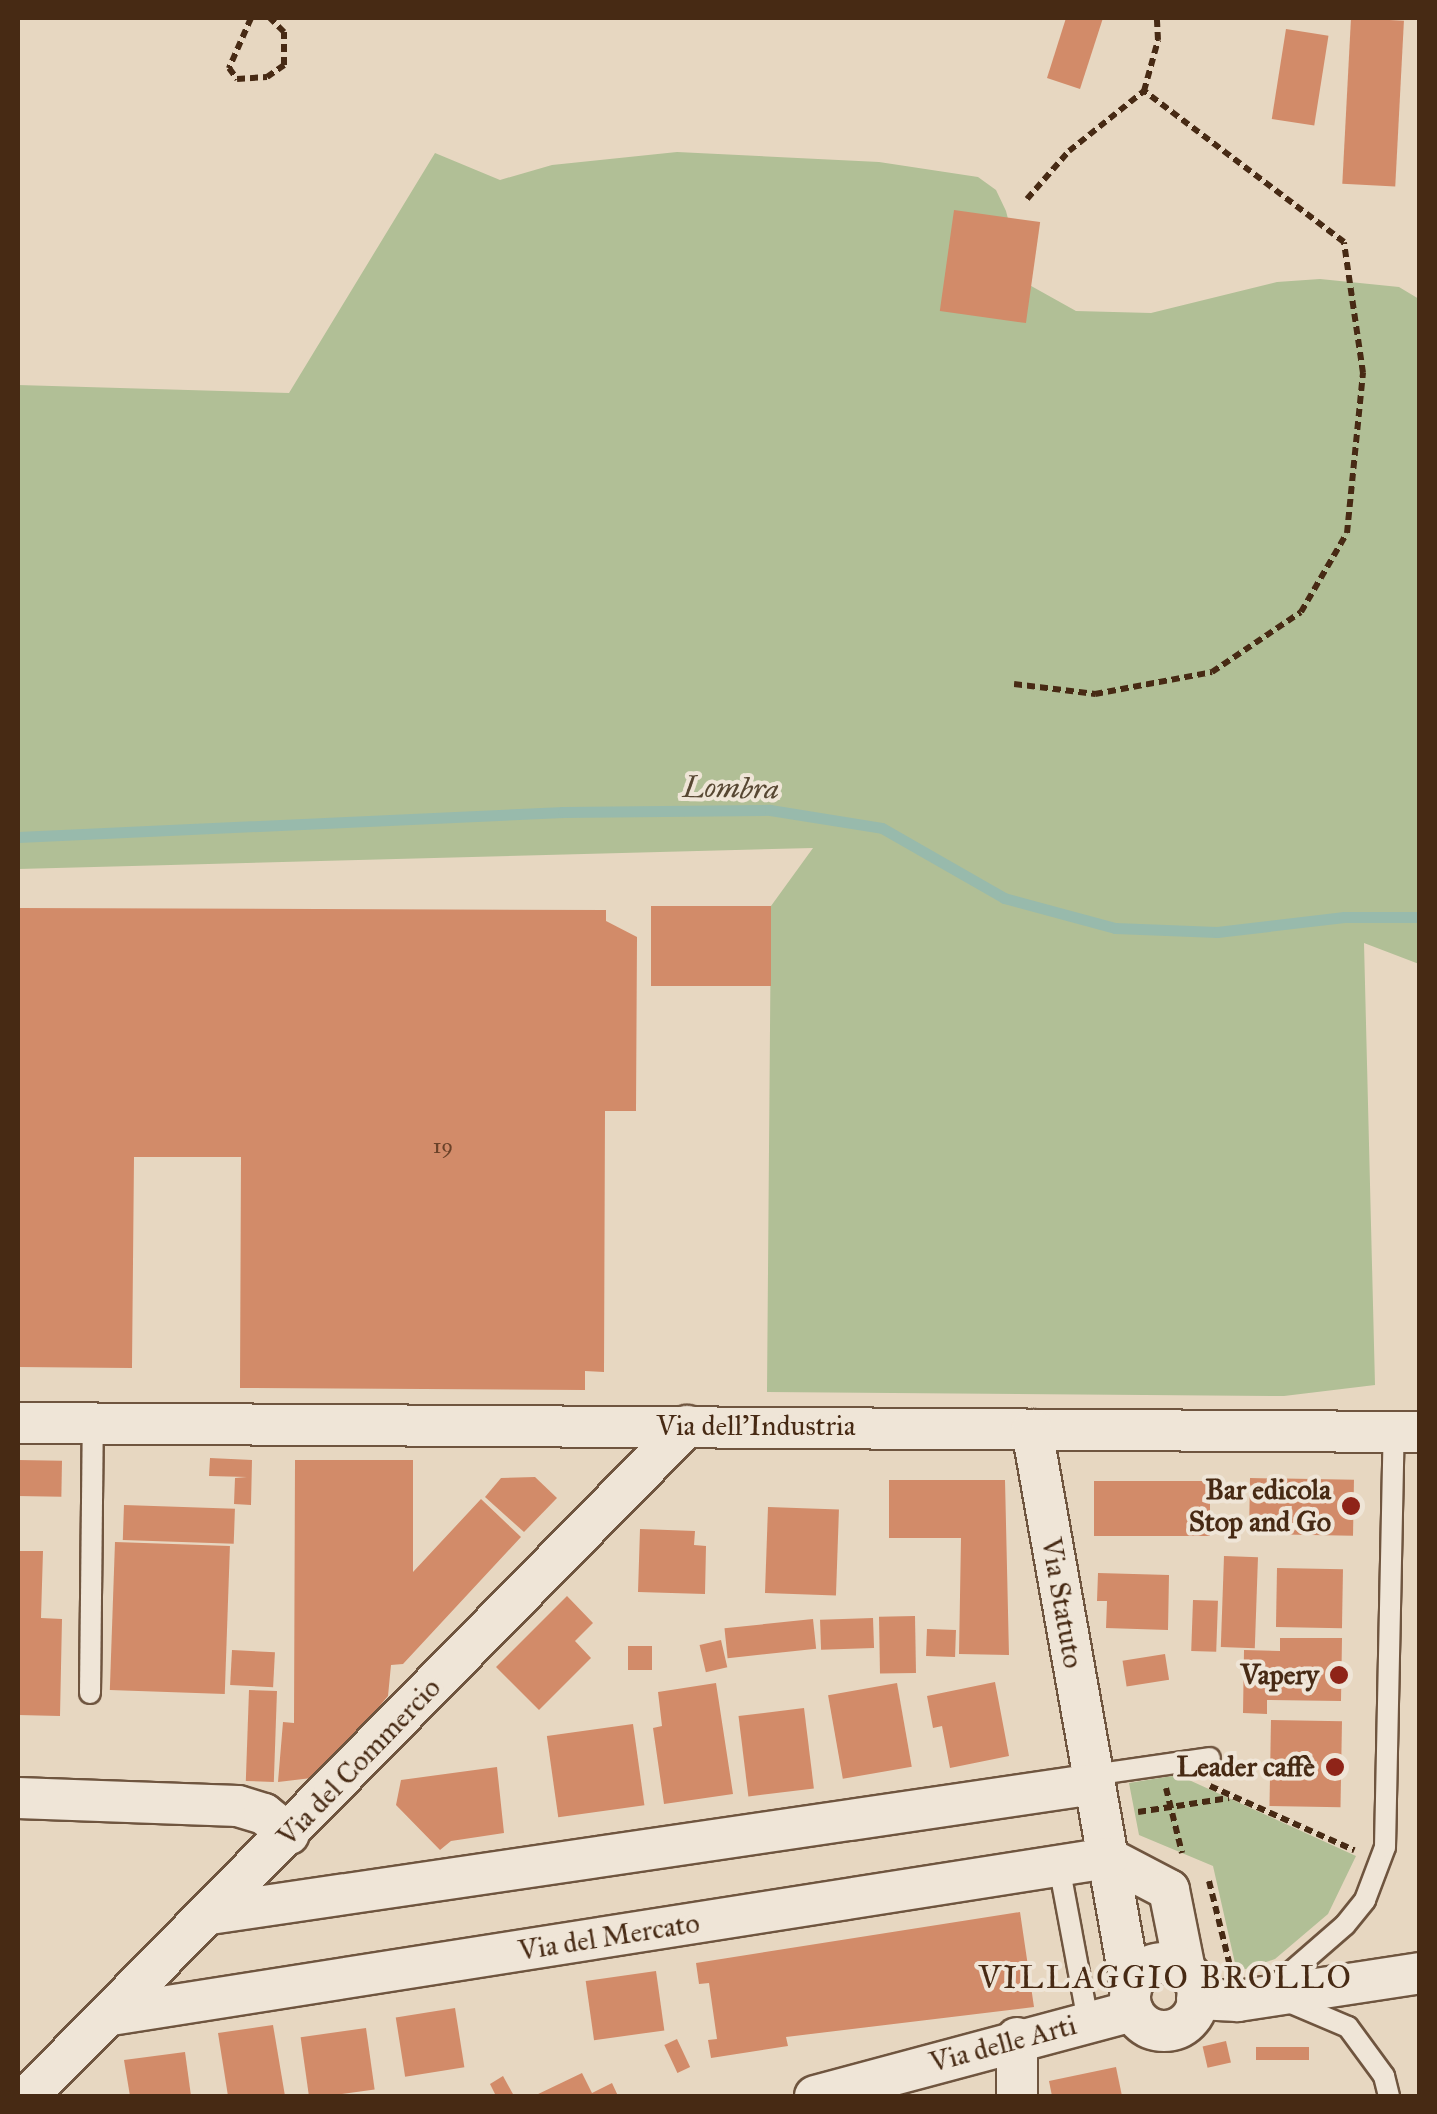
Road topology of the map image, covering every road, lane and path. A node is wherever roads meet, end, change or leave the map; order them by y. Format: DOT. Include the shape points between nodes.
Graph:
graph roads {
  1 [pos="251,18"];
  2 [pos="270,18"];
  3 [pos="1157,18"];
  4 [pos="1144,91"];
  5 [pos="1027,199"];
  6 [pos="1014,684"];
  7 [pos="18,1423"];
  8 [pos="93,1424"];
  9 [pos="686,1426"];
  10 [pos="1032,1430"];
  11 [pos="1407,1432"];
  12 [pos="90,1693"];
  13 [pos="1210,1758"];
  14 [pos="1162,1772"];
  15 [pos="1197,1780"];
  16 [pos="1106,1785"];
  17 [pos="18,1798"];
  18 [pos="1232,1798"];
  19 [pos="1169,1806"];
  20 [pos="1132,1813"];
  21 [pos="1388,1815"];
  22 [pos="1134,1826"];
  23 [pos="289,1834"];
  24 [pos="1168,1852"];
  25 [pos="1108,1858"];
  26 [pos="1059,1866"];
  27 [pos="1201,1866"];
  28 [pos="210,1914"];
  29 [pos="1420,1973"];
  30 [pos="1191,1985"];
  31 [pos="1248,1987"];
  32 [pos="1132,2000"];
  33 [pos="110,2015"];
  34 [pos="1088,2021"];
  35 [pos="1017,2038"];
  36 [pos="28,2096"];
  37 [pos="816,2096"];
  38 [pos="1017,2096"];
  39 [pos="1389,2096"];
  1 -- 2 [label="path" via="230,68 237,79 267,77 284,65 284,32"];
  3 -- 4 [label="path"];
  4 -- 5 [label="path" via="1069,151"];
  4 -- 6 [label="path" via="1344,242 1363,373 1348,533 1301,612 1212,672 1095,694"];
  7 -- 8 [label="street, Via dell'Industria"];
  8 -- 9 [label="street, Via dell'Industria"];
  8 -- 12 [label="lane"];
  9 -- 10 [label="street, Via dell'Industria"];
  9 -- 23 [label="street, Via del Commercio"];
  10 -- 11 [label="street, Via dell'Industria"];
  10 -- 16 [label="street, Via Statuto"];
  11 -- 21 [label="lane"];
  13 -- 16 [label="lane"];
  14 -- 19 [label="path"];
  15 -- 18 [label="path"];
  16 -- 20 [label="path"];
  16 -- 25 [label="street, Via Statuto"];
  16 -- 28 [label="street"];
  17 -- 23 [label="street" via="238,1806 264,1814"];
  18 -- 19 [label="path"];
  18 -- 21 [label="path" via="1363,1854 1367,1810"];
  19 -- 20 [label="path"];
  19 -- 24 [label="path" via="1184,1859"];
  20 -- 22 [label="path"];
  21 -- 31 [label="lane" via="1364,1900 1296,1972"];
  23 -- 28 [label="street, Via del Commercio"];
  25 -- 26 [label="street, Via del Mercato"];
  25 -- 30 [label="street" via="1169,1890"];
  25 -- 32 [label="street, Via Statuto"];
  26 -- 33 [label="street, Via del Mercato"];
  26 -- 34 [label="lane"];
  27 -- 31 [label="path" via="1233,1977"];
  28 -- 33 [label="street, Via del Commercio"];
  29 -- 31 [label="street"];
  30 -- 31 [label="street"];
  30 -- 32 [label="street" via="1153,1965"];
  30 -- 32 [label="street" via="1189,2020 1169,2031 1147,2028"];
  31 -- 39 [label="lane" via="1319,2010 1348,2027 1384,2076"];
  32 -- 34 [label="street, Via delle Arti"];
  33 -- 36 [label="street, Via del Commercio"];
  34 -- 35 [label="street, Via delle Arti"];
  35 -- 37 [label="street, Via delle Arti"];
  35 -- 38 [label="street"];
}
